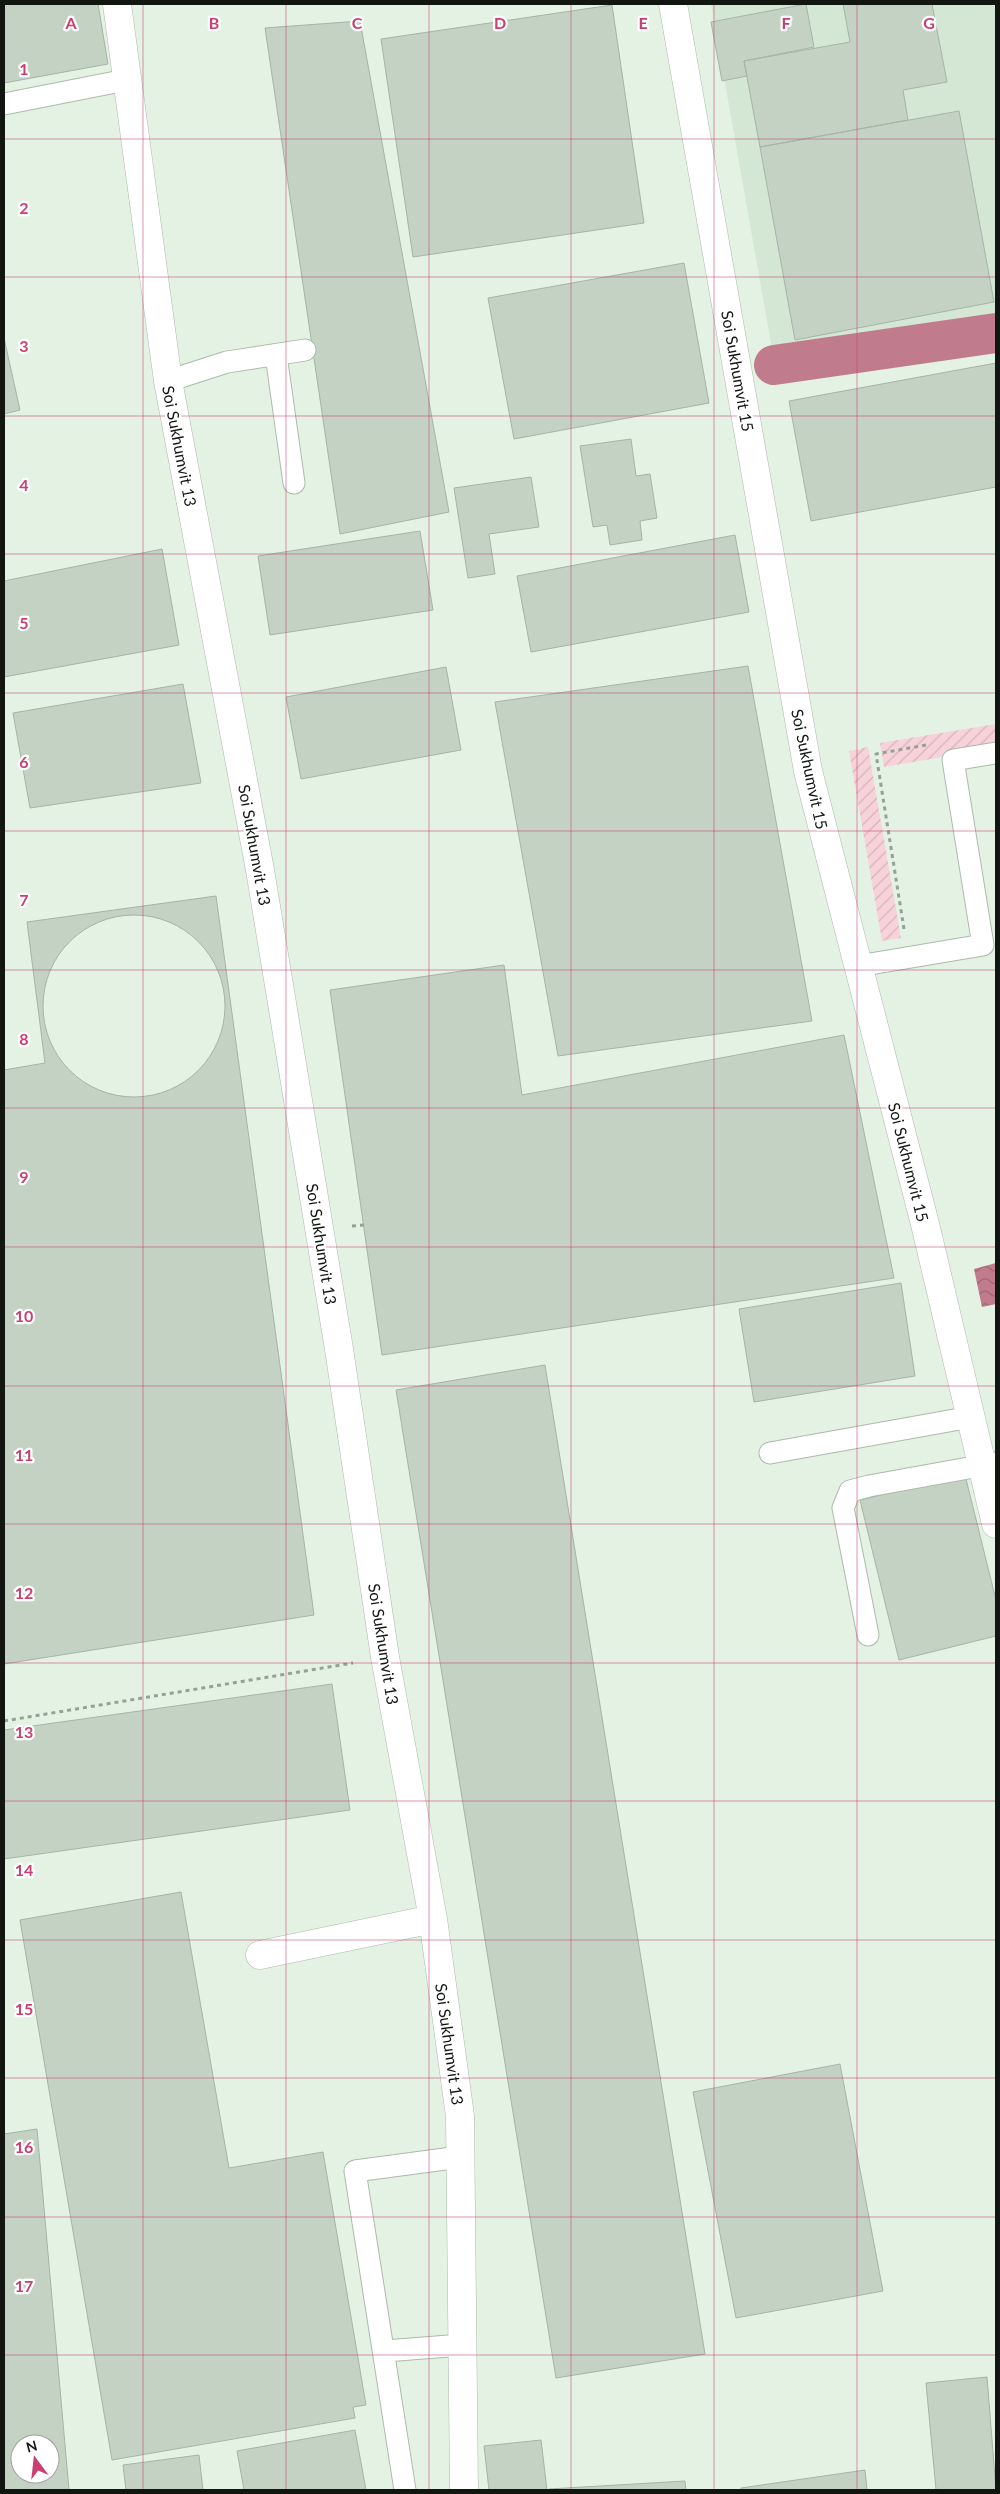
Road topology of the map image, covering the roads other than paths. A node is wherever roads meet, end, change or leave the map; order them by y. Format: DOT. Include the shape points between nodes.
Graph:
graph roads {
  1 [pos="117,4"];
  2 [pos="673,4"];
  3 [pos="126,80"];
  4 [pos="4,104"];
  5 [pos="305,350"];
  6 [pos="276,354"];
  7 [pos="168,382"];
  8 [pos="294,483"];
  9 [pos="996,753"];
  10 [pos="990,944"];
  11 [pos="858,966"];
  12 [pos="971,1417"];
  13 [pos="770,1453"];
  14 [pos="989,1463"];
  15 [pos="996,1524"];
  16 [pos="868,1634"];
  17 [pos="433,1919"];
  18 [pos="260,1955"];
  19 [pos="460,2157"];
  20 [pos="462,2345"];
  21 [pos="385,2351"];
  22 [pos="405,2490"];
  23 [pos="464,2490"];
  1 -- 3 [label="street, Soi Sukhumvit 13"];
  2 -- 11 [label="street, Soi Sukhumvit 15" via="808,771"];
  3 -- 4 [label="lane"];
  3 -- 7 [label="street, Soi Sukhumvit 13"];
  5 -- 6 [label="lane"];
  6 -- 7 [label="lane" via="226,362"];
  6 -- 8 [label="lane"];
  7 -- 17 [label="street, Soi Sukhumvit 13" via="260,870 340,1349 385,1657"];
  9 -- 10 [label="lane" via="952,760"];
  10 -- 11 [label="lane"];
  11 -- 12 [label="street, Soi Sukhumvit 15"];
  12 -- 13 [label="lane"];
  12 -- 14 [label="street, Soi Sukhumvit 15"];
  14 -- 15 [label="street, Soi Sukhumvit 15"];
  14 -- 16 [label="lane" via="850,1491 843,1508"];
  17 -- 18 [label="street"];
  17 -- 19 [label="street, Soi Sukhumvit 13" via="460,2116"];
  19 -- 20 [label="street, Soi Sukhumvit 13"];
  19 -- 21 [label="lane" via="355,2171"];
  20 -- 21 [label="lane"];
  20 -- 23 [label="street, Soi Sukhumvit 13"];
  21 -- 22 [label="lane"];
}
